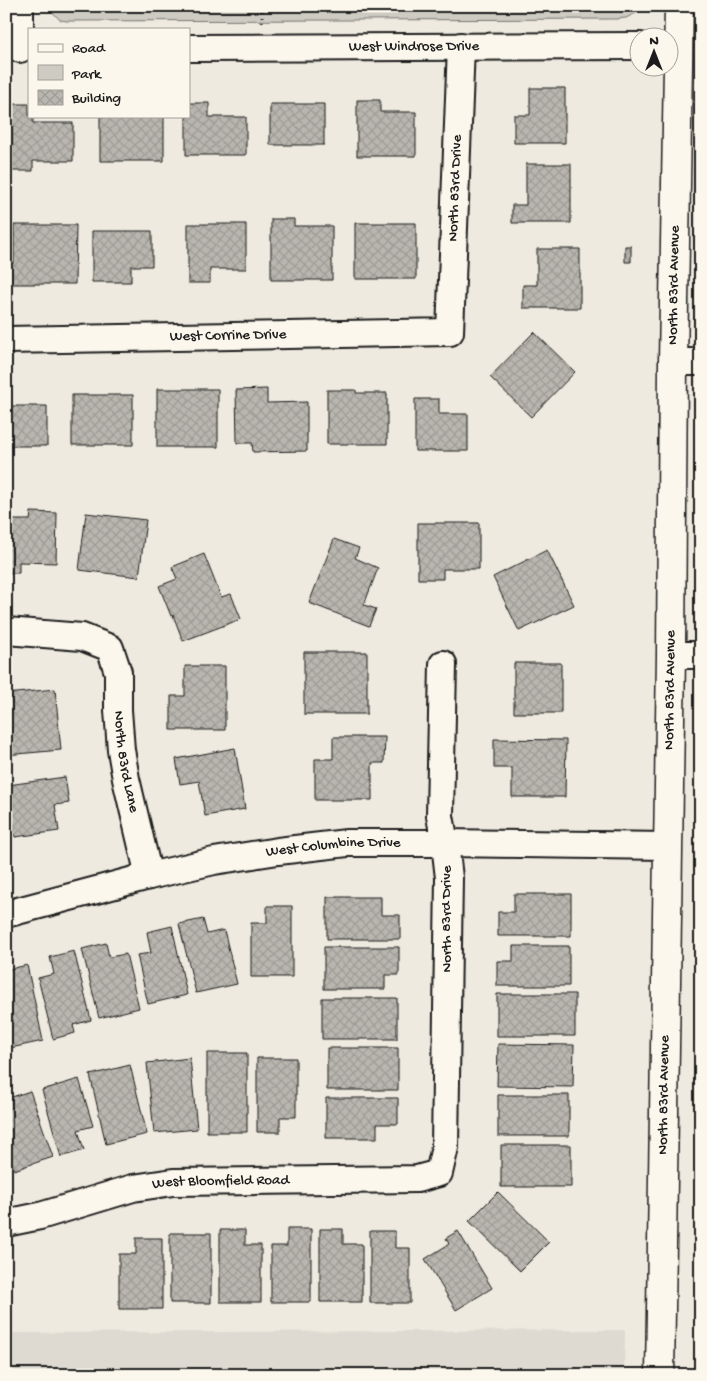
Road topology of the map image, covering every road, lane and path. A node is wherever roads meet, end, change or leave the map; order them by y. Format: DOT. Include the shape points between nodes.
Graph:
graph roads {
  1 [pos="20,6"];
  2 [pos="679,6"];
  3 [pos="676,28"];
  4 [pos="460,46"];
  5 [pos="630,46"];
  6 [pos="190,48"];
  7 [pos="18,49"];
  8 [pos="674,78"];
  9 [pos="450,332"];
  10 [pos="6,340"];
  11 [pos="673,362"];
  12 [pos="701,362"];
  13 [pos="6,631"];
  14 [pos="701,655"];
  15 [pos="671,656"];
  16 [pos="443,664"];
  17 [pos="445,843"];
  18 [pos="668,846"];
  19 [pos="149,876"];
  20 [pos="6,914"];
  21 [pos="438,1173"];
  22 [pos="6,1223"];
  23 [pos="660,1375"];
  1 -- 7 [label="street"];
  2 -- 3 [label="main road, North 83rd Avenue"];
  4 -- 5 [label="street, West Windrose Drive"];
  4 -- 6 [label="street, West Windrose Drive"];
  4 -- 9 [label="street, North 83rd Drive"];
  8 -- 11 [label="main road, North 83rd Avenue"];
  9 -- 10 [label="street, West Corrine Drive"];
  11 -- 12 [label="street"];
  11 -- 15 [label="main road, North 83rd Avenue"];
  13 -- 19 [label="street, North 83rd Lane" via="82,637 110,648 118,672 121,750"];
  14 -- 15 [label="street"];
  15 -- 18 [label="main road, North 83rd Avenue"];
  16 -- 17 [label="street, North 83rd Drive" via="440,816"];
  17 -- 18 [label="street, West Columbine Drive"];
  17 -- 19 [label="street, West Columbine Drive" via="347,843 214,861"];
  17 -- 21 [label="street, North 83rd Drive" via="449,878 445,1147"];
  18 -- 23 [label="main road, North 83rd Avenue"];
  19 -- 20 [label="street, West Columbine Drive"];
  21 -- 22 [label="street, West Bloomfield Road" via="417,1179 173,1182 134,1188"];
}
